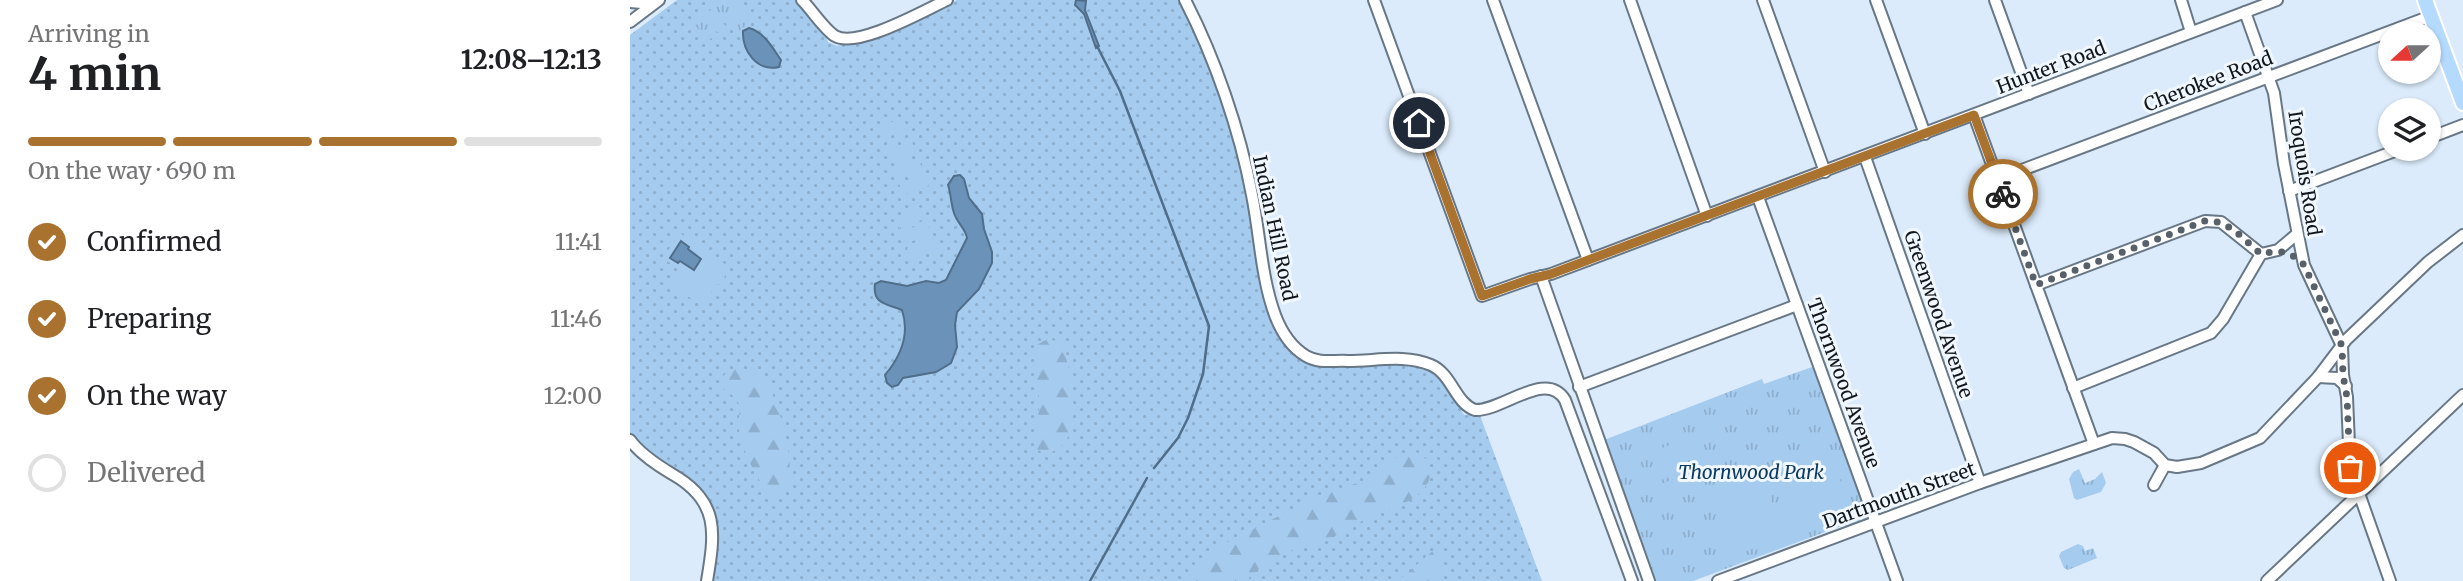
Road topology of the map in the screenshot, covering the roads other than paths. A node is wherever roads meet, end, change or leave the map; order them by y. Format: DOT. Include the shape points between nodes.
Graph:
graph roads {
  1 [pos="802,0"];
  2 [pos="947,0"];
  3 [pos="1185,0"];
  4 [pos="1374,0"];
  5 [pos="1493,0"];
  6 [pos="1630,0"];
  7 [pos="1763,0"];
  8 [pos="1876,0"];
  9 [pos="1994,0"];
  10 [pos="2181,0"];
  11 [pos="2277,0"];
  12 [pos="2425,0"];
  13 [pos="630,2"];
  14 [pos="656,2"];
  15 [pos="2245,12"];
  16 [pos="2431,16"];
  17 [pos="630,22"];
  18 [pos="2192,32"];
  19 [pos="2269,77"];
  20 [pos="2029,94"];
  21 [pos="2463,103"];
  22 [pos="1974,115"];
  23 [pos="2463,125"];
  24 [pos="2441,133"];
  25 [pos="1925,134"];
  26 [pos="1865,157"];
  27 [pos="2378,157"];
  28 [pos="1825,172"];
  29 [pos="1998,179"];
  30 [pos="2289,191"];
  31 [pos="1758,197"];
  32 [pos="1707,216"];
  33 [pos="2297,234"];
  34 [pos="2463,235"];
  35 [pos="2278,250"];
  36 [pos="2261,254"];
  37 [pos="1588,260"];
  38 [pos="2304,265"];
  39 [pos="1541,276"];
  40 [pos="2036,285"];
  41 [pos="1797,305"];
  42 [pos="2342,346"];
  43 [pos="2318,377"];
  44 [pos="2346,386"];
  45 [pos="1579,387"];
  46 [pos="2073,388"];
  47 [pos="2463,395"];
  48 [pos="630,440"];
  49 [pos="2094,444"];
  50 [pos="2165,465"];
  51 [pos="1980,483"];
  52 [pos="2154,485"];
  53 [pos="2359,494"];
  54 [pos="1876,523"];
  55 [pos="706,581"];
  56 [pos="1632,581"];
  57 [pos="1649,581"];
  58 [pos="1718,581"];
  59 [pos="1897,581"];
  60 [pos="2267,581"];
  61 [pos="2390,581"];
  1 -- 2 [label="street" via="832,34 844,40 878,31"];
  3 -- 56 [label="street, Indian Hill Road" via="1236,134 1271,300 1285,335 1305,355 1320,361 1405,359 1432,365 1475,410 1545,387 1557,390 1565,400"];
  4 -- 39 [label="street, Hunter Road" via="1482,296"];
  5 -- 37 [label="street"];
  6 -- 32 [label="street"];
  7 -- 28 [label="street"];
  8 -- 25 [label="street"];
  9 -- 20 [label="street"];
  10 -- 18 [label="street"];
  11 -- 15 [label="street, Hunter Road"];
  12 -- 16 [label="main road"];
  13 -- 14 [label="street"];
  14 -- 17 [label="street"];
  15 -- 18 [label="street, Hunter Road"];
  15 -- 19 [label="street, Iroquois Road"];
  16 -- 19 [label="street, Cherokee Road"];
  16 -- 21 [label="main road"];
  18 -- 20 [label="street, Hunter Road"];
  19 -- 29 [label="street, Cherokee Road"];
  19 -- 30 [label="street, Iroquois Road"];
  20 -- 22 [label="street, Hunter Road"];
  22 -- 25 [label="street, Hunter Road"];
  22 -- 29 [label="street"];
  23 -- 24 [label="street"];
  25 -- 26 [label="street, Hunter Road"];
  26 -- 28 [label="street, Hunter Road"];
  26 -- 51 [label="street, Greenwood Avenue"];
  27 -- 30 [label="street"];
  28 -- 31 [label="street, Hunter Road"];
  29 -- 40 [label="street"];
  30 -- 33 [label="street, Iroquois Road"];
  31 -- 32 [label="street, Hunter Road"];
  31 -- 41 [label="street, Thornwood Avenue"];
  32 -- 37 [label="street, Hunter Road"];
  33 -- 35 [label="street"];
  33 -- 38 [label="street, Iroquois Road"];
  34 -- 42 [label="street" via="2428,262"];
  35 -- 36 [label="street"];
  35 -- 38 [label="street"];
  36 -- 40 [label="street" via="2227,227 2205,221"];
  36 -- 46 [label="street" via="2211,334"];
  37 -- 39 [label="street, Hunter Road"];
  38 -- 42 [label="street, Iroquois Road"];
  39 -- 45 [label="street"];
  40 -- 46 [label="street"];
  41 -- 45 [label="street"];
  41 -- 54 [label="street, Thornwood Avenue"];
  42 -- 43 [label="street"];
  42 -- 44 [label="street, Iroquois Road"];
  43 -- 44 [label="street" via="2337,378"];
  43 -- 50 [label="street" via="2260,439 2187,467"];
  44 -- 53 [label="street, Iroquois Road" via="2348,454"];
  45 -- 57 [label="street"];
  46 -- 49 [label="street"];
  47 -- 53 [label="street"];
  48 -- 55 [label="street" via="702,498 714,534"];
  49 -- 50 [label="street, Dartmouth Street" via="2125,439 2154,453"];
  49 -- 51 [label="street, Dartmouth Street"];
  50 -- 52 [label="street"];
  51 -- 54 [label="street, Dartmouth Street"];
  53 -- 60 [label="street"];
  53 -- 61 [label="street, Iroquois Road"];
  54 -- 58 [label="street, Dartmouth Street"];
  54 -- 59 [label="street, Thornwood Avenue"];
}
